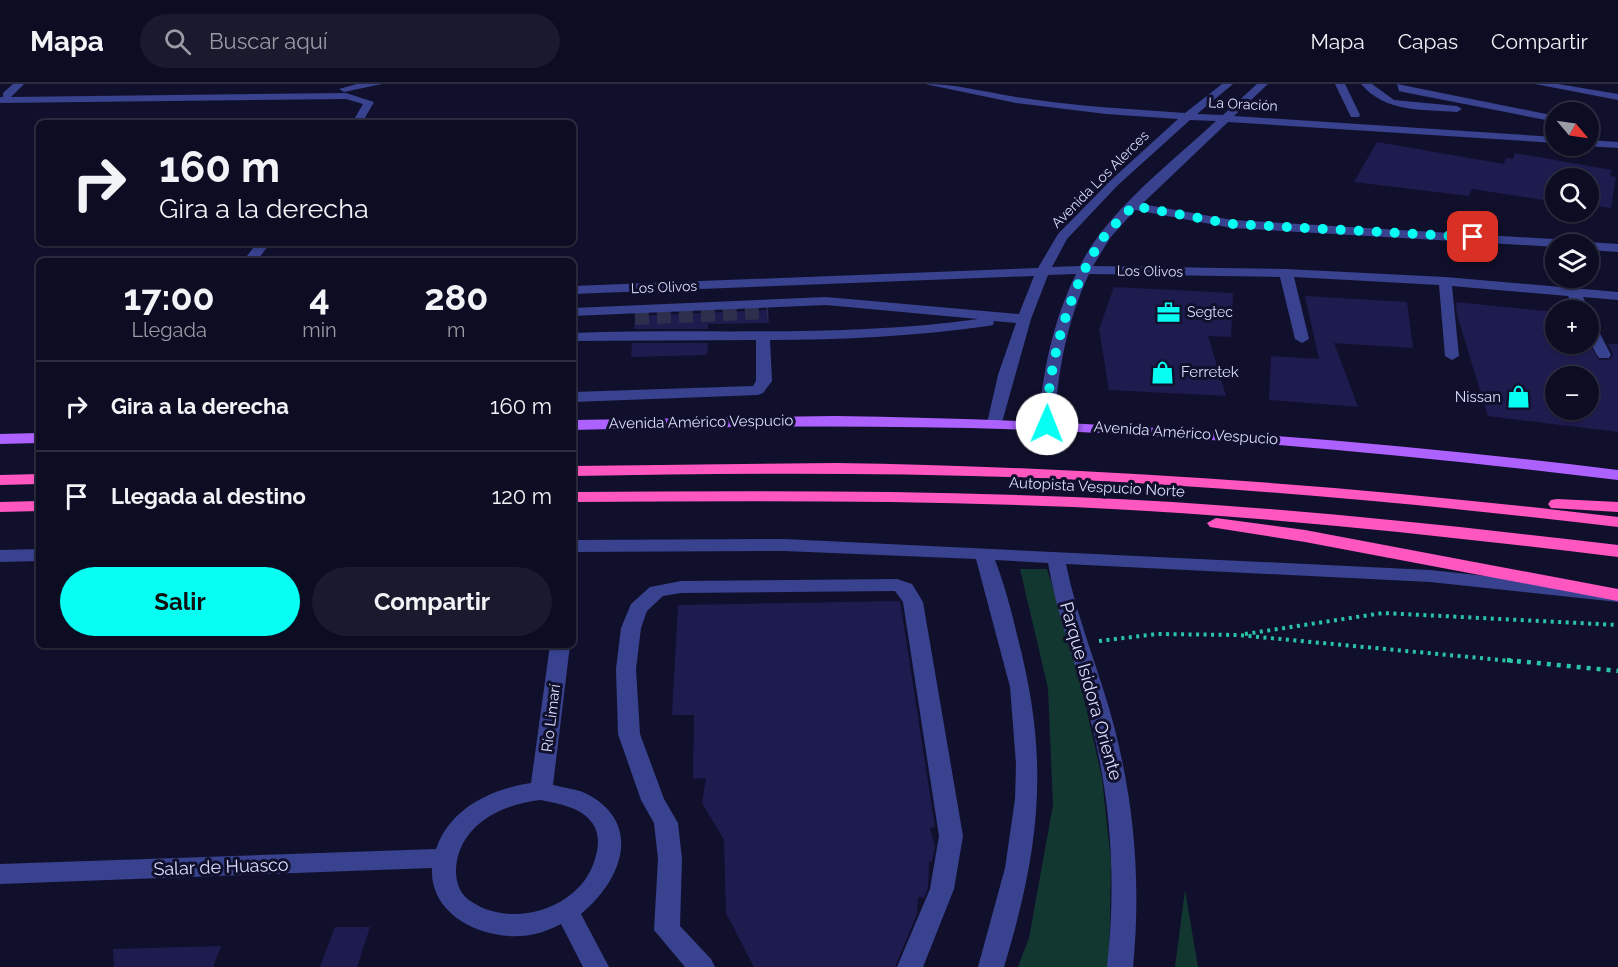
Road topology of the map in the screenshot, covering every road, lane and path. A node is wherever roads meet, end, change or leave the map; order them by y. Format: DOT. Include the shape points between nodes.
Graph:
graph roads {
  1 [pos="19,84"];
  2 [pos="377,84"];
  3 [pos="930,84"];
  4 [pos="981,84"];
  5 [pos="1228,84"];
  6 [pos="1263,84"];
  7 [pos="1340,84"];
  8 [pos="1366,84"];
  9 [pos="1540,84"];
  10 [pos="1402,86"];
  11 [pos="2,96"];
  12 [pos="1618,97"];
  13 [pos="1384,100"];
  14 [pos="1203,107"];
  15 [pos="1235,108"];
  16 [pos="1502,113"];
  17 [pos="1355,115"];
  18 [pos="1188,117"];
  19 [pos="1224,118"];
  20 [pos="1545,118"];
  21 [pos="359,120"];
  22 [pos="1545,129"];
  23 [pos="1599,133"];
  24 [pos="1618,135"];
  25 [pos="1545,139"];
  26 [pos="1599,144"];
  27 [pos="1618,146"];
  28 [pos="1133,206"];
  29 [pos="1545,243"];
  30 [pos="262,246"];
  31 [pos="1599,247"];
  32 [pos="1618,248"];
  33 [pos="252,258"];
  34 [pos="1086,270"];
  35 [pos="1043,271"];
  36 [pos="1286,273"];
  37 [pos="1445,281"];
  38 [pos="576,290"];
  39 [pos="1573,291"];
  40 [pos="1618,296"];
  41 [pos="1577,300"];
  42 [pos="901,307"];
  43 [pos="576,312"];
  44 [pos="768,312"];
  45 [pos="635,318"];
  46 [pos="1004,319"];
  47 [pos="1024,319"];
  48 [pos="576,320"];
  49 [pos="763,334"];
  50 [pos="576,337"];
  51 [pos="1302,339"];
  52 [pos="1599,345"];
  53 [pos="1604,355"];
  54 [pos="1452,356"];
  55 [pos="576,397"];
  56 [pos="995,423"];
  57 [pos="1047,424"];
  58 [pos="576,425"];
  59 [pos="36,438"];
  60 [pos="0,439"];
  61 [pos="576,471"];
  62 [pos="1618,475"];
  63 [pos="36,479"];
  64 [pos="0,480"];
  65 [pos="576,497"];
  66 [pos="1075,502"];
  67 [pos="1465,505"];
  68 [pos="36,506"];
  69 [pos="0,507"];
  70 [pos="1618,507"];
  71 [pos="1618,522"];
  72 [pos="576,548"];
  73 [pos="1618,550"];
  74 [pos="983,554"];
  75 [pos="36,555"];
  76 [pos="0,556"];
  77 [pos="1056,558"];
  78 [pos="1618,595"];
  79 [pos="1618,625"];
  80 [pos="1238,635"];
  81 [pos="1079,643"];
  82 [pos="560,648"];
  83 [pos="1618,671"];
  84 [pos="541,791"];
  85 [pos="443,858"];
  86 [pos="0,874"];
  87 [pos="567,911"];
  88 [pos="596,967"];
  89 [pos="702,967"];
  90 [pos="910,967"];
  91 [pos="991,967"];
  92 [pos="1120,967"];
  1 -- 11 [label="street"];
  2 -- 11 [label="street" via="350,89"];
  3 -- 18 [label="street, La Oración" via="1041,104"];
  4 -- 14 [label="street, La Oración" via="1081,99"];
  5 -- 14 [label="street, Avenida Los Alerces"];
  6 -- 15 [label="street"];
  7 -- 17 [label="street"];
  8 -- 13 [label="street"];
  9 -- 12 [label="street"];
  10 -- 13 [label="street"];
  10 -- 16 [label="street"];
  11 -- 21 [label="street" via="346,96 369,102"];
  13 -- 16 [label="street"];
  14 -- 15 [label="street, La Oración"];
  14 -- 18 [label="street, Avenida Los Alerces"];
  15 -- 17 [label="street, La Oración"];
  15 -- 19 [label="street"];
  16 -- 20 [label="street"];
  17 -- 22 [label="street, La Oración"];
  18 -- 19 [label="street, La Oración"];
  18 -- 35 [label="street, Avenida Los Alerces" via="1074,223"];
  19 -- 25 [label="street, La Oración"];
  19 -- 28 [label="street"];
  23 -- 24 [label="street"];
  26 -- 27 [label="street"];
  28 -- 29 [label="street" via="1232,224"];
  28 -- 34 [label="street" via="1100,242"];
  30 -- 33 [label="street"];
  31 -- 32 [label="street"];
  34 -- 35 [label="street, Los Olivos"];
  34 -- 36 [label="street, Los Olivos"];
  34 -- 57 [label="street" via="1060,338 1048,389"];
  35 -- 38 [label="street, Los Olivos"];
  35 -- 47 [label="street, Avenida Los Alerces"];
  36 -- 37 [label="street, Los Olivos"];
  36 -- 51 [label="street"];
  37 -- 39 [label="street, Los Olivos"];
  37 -- 54 [label="street"];
  39 -- 40 [label="street, Los Olivos"];
  39 -- 41 [label="street"];
  42 -- 43 [label="street" via="826,301"];
  42 -- 44 [label="street"];
  42 -- 46 [label="street"];
  45 -- 48 [label="street"];
  46 -- 47 [label="street"];
  46 -- 49 [label="street" via="934,332"];
  47 -- 56 [label="street, Avenida Los Alerces"];
  49 -- 50 [label="street"];
  49 -- 55 [label="street" via="764,381 758,390"];
  52 -- 53 [label="street"];
  56 -- 57 [label="main road, Avenida Américo Vespucio"];
  56 -- 58 [label="main road, Avenida Américo Vespucio" via="776,420"];
  57 -- 62 [label="main road, Avenida Américo Vespucio" via="1349,444"];
  59 -- 60 [label="main road"];
  61 -- 67 [label="highway, Autopista Vespucio Norte" via="862,468 1044,474 1303,490"];
  63 -- 64 [label="highway"];
  65 -- 66 [label="highway, Autopista Vespucio Norte" via="802,496"];
  66 -- 73 [label="highway, Autopista Vespucio Norte" via="1403,527"];
  66 -- 78 [label="highway" via="1305,536"];
  67 -- 70 [label="highway"];
  67 -- 71 [label="highway, Autopista Vespucio Norte"];
  68 -- 69 [label="highway"];
  72 -- 74 [label="street" via="784,545"];
  74 -- 77 [label="street"];
  74 -- 91 [label="street" via="1012,652 1026,733 1026,799 1021,839"];
  75 -- 76 [label="street"];
  77 -- 78 [label="street" via="1430,576"];
  77 -- 81 [label="street, Parque Isidora Oriente"];
  79 -- 80 [label="path" via="1383,613"];
  80 -- 81 [label="path" via="1157,634"];
  80 -- 83 [label="path"];
  81 -- 92 [label="street, Parque Isidora Oriente" via="1113,761 1122,814 1126,895"];
  82 -- 84 [label="street, Río Limarí"];
  84 -- 85 [label="street" via="508,796 479,810 456,832"];
  84 -- 87 [label="street" via="559,793 589,805 600,815 611,841 606,871 597,886"];
  85 -- 86 [label="street, Salar de Huasco"];
  85 -- 87 [label="street" via="447,894 459,908 477,919 497,925 521,925 545,921"];
  87 -- 88 [label="street"];
  89 -- 90 [label="street" via="667,930 670,859 666,823 653,800 629,734 627,669 638,608 657,591 681,587 897,585 905,588 913,602 951,836 942,889"];
}
